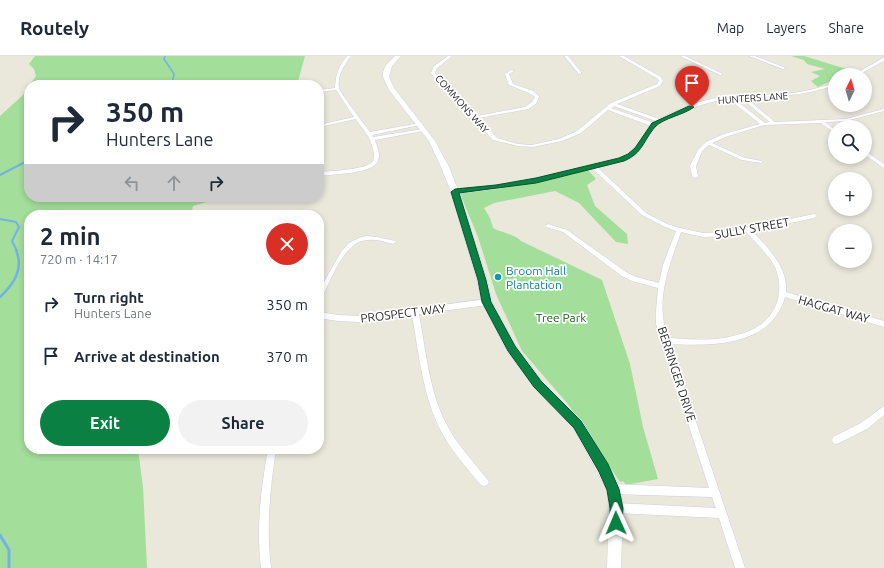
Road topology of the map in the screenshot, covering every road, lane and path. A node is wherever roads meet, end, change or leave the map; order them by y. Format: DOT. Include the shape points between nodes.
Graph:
graph roads {
  1 [pos="349,56"];
  2 [pos="398,56"];
  3 [pos="450,56"];
  4 [pos="566,56"];
  5 [pos="621,56"];
  6 [pos="682,56"];
  7 [pos="751,56"];
  8 [pos="884,59"];
  9 [pos="784,68"];
  10 [pos="868,68"];
  11 [pos="512,71"];
  12 [pos="580,73"];
  13 [pos="721,74"];
  14 [pos="828,86"];
  15 [pos="337,89"];
  16 [pos="324,90"];
  17 [pos="741,96"];
  18 [pos="730,98"];
  19 [pos="613,104"];
  20 [pos="607,108"];
  21 [pos="884,110"];
  22 [pos="356,118"];
  23 [pos="474,118"];
  24 [pos="659,121"];
  25 [pos="823,123"];
  26 [pos="764,124"];
  27 [pos="775,124"];
  28 [pos="324,125"];
  29 [pos="654,125"];
  30 [pos="422,127"];
  31 [pos="828,127"];
  32 [pos="369,134"];
  33 [pos="372,139"];
  34 [pos="708,143"];
  35 [pos="872,158"];
  36 [pos="760,162"];
  37 [pos="593,166"];
  38 [pos="884,166"];
  39 [pos="324,173"];
  40 [pos="695,176"];
  41 [pos="455,192"];
  42 [pos="814,216"];
  43 [pos="548,226"];
  44 [pos="679,230"];
  45 [pos="746,230"];
  46 [pos="393,242"];
  47 [pos="660,286"];
  48 [pos="324,288"];
  49 [pos="783,294"];
  50 [pos="487,302"];
  51 [pos="415,311"];
  52 [pos="324,316"];
  53 [pos="884,324"];
  54 [pos="666,341"];
  55 [pos="884,410"];
  56 [pos="836,440"];
  57 [pos="271,454"];
  58 [pos="484,482"];
  59 [pos="613,489"];
  60 [pos="716,493"];
  61 [pos="616,508"];
  62 [pos="722,513"];
  63 [pos="266,568"];
  64 [pos="614,568"];
  65 [pos="740,568"];
  1 -- 15 [label="street" via="338,75"];
  2 -- 30 [label="street" via="389,65 386,77 391,89"];
  3 -- 23 [label="street, COMMONS WAY" via="438,63 434,72 440,82"];
  4 -- 12 [label="street"];
  5 -- 19 [label="street, COMMONS WAY" via="660,78 661,81 659,85"];
  6 -- 13 [label="street"];
  7 -- 9 [label="street"];
  8 -- 10 [label="street"];
  11 -- 23 [label="street" via="507,74 511,85 531,92 537,97 534,103 526,108"];
  14 -- 17 [label="street, HUNTERS LANE" via="786,96"];
  15 -- 16 [label="street"];
  15 -- 22 [label="street"];
  17 -- 18 [label="street, HUNTERS LANE"];
  17 -- 27 [label="street"];
  18 -- 24 [label="street, HUNTERS LANE" via="704,102"];
  18 -- 26 [label="street"];
  19 -- 20 [label="street, COMMONS WAY"];
  19 -- 24 [label="street"];
  20 -- 23 [label="street, COMMONS WAY" via="579,132 560,140 532,146 495,139"];
  20 -- 29 [label="street"];
  21 -- 25 [label="street"];
  22 -- 28 [label="street"];
  22 -- 32 [label="street"];
  24 -- 29 [label="street, HUNTERS LANE"];
  25 -- 27 [label="street"];
  25 -- 31 [label="street"];
  26 -- 27 [label="street"];
  26 -- 34 [label="street"];
  29 -- 37 [label="street, HUNTERS LANE" via="631,156"];
  30 -- 32 [label="street"];
  30 -- 33 [label="street"];
  30 -- 41 [label="street" via="432,141"];
  32 -- 33 [label="street"];
  33 -- 39 [label="street" via="378,155 372,166"];
  34 -- 36 [label="street" via="744,159"];
  34 -- 40 [label="street" via="700,150 693,166"];
  35 -- 38 [label="street"];
  37 -- 41 [label="street, HUNTERS LANE" via="536,180"];
  37 -- 44 [label="street, SULLY STREET" via="645,215"];
  41 -- 50 [label="street"];
  42 -- 45 [label="street, SULLY STREET"];
  43 -- 47 [label="street" via="565,231 624,274"];
  44 -- 45 [label="street, SULLY STREET" via="715,236"];
  44 -- 47 [label="street, BERRINGER DRIVE"];
  45 -- 49 [label="street" via="775,262 782,279"];
  46 -- 48 [label="street" via="382,238 367,238 350,244"];
  47 -- 54 [label="street, BERRINGER DRIVE" via="660,324"];
  49 -- 53 [label="street, HAGGAT WAY"];
  49 -- 54 [label="street" via="780,304 768,322 749,333 730,339 705,342"];
  50 -- 51 [label="street, PROSPECT WAY"];
  50 -- 59 [label="street" via="511,348 538,384 578,425"];
  51 -- 52 [label="street, PROSPECT WAY" via="360,319"];
  51 -- 58 [label="street" via="432,396 441,423 454,446"];
  54 -- 60 [label="street, BERRINGER DRIVE"];
  55 -- 56 [label="street" via="864,426"];
  57 -- 63 [label="street" via="262,515"];
  59 -- 60 [label="street"];
  59 -- 61 [label="street"];
  60 -- 62 [label="street, BERRINGER DRIVE"];
  61 -- 62 [label="street"];
  61 -- 64 [label="street"];
  62 -- 65 [label="street, BERRINGER DRIVE"];
}
